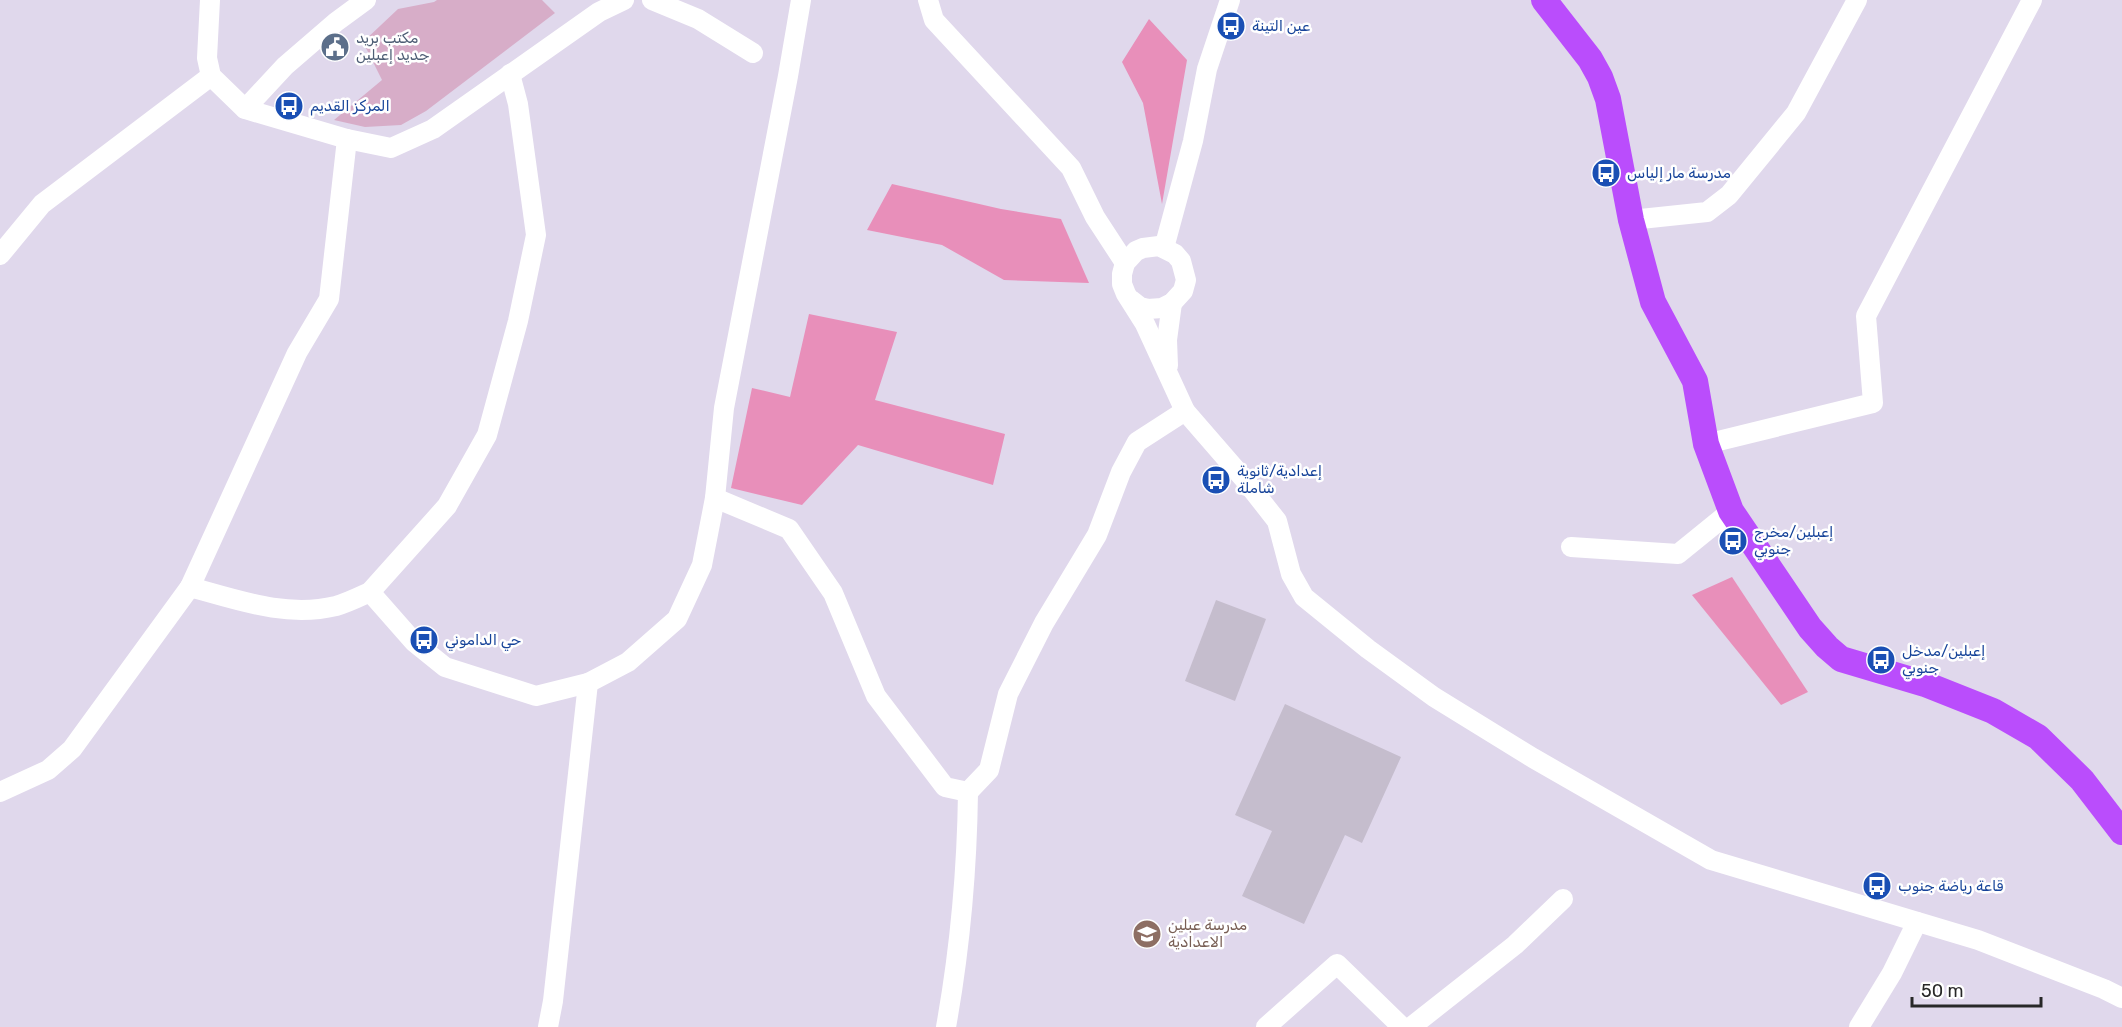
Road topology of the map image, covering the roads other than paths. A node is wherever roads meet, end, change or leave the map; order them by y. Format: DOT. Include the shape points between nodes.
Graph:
graph roads {
  1 [pos="210,0"];
  2 [pos="364,0"];
  3 [pos="624,0"];
  4 [pos="652,0"];
  5 [pos="801,0"];
  6 [pos="928,0"];
  7 [pos="1230,0"];
  8 [pos="1544,0"];
  9 [pos="1857,0"];
  10 [pos="2032,0"];
  11 [pos="592,6"];
  12 [pos="753,53"];
  13 [pos="510,74"];
  14 [pos="211,75"];
  15 [pos="245,109"];
  16 [pos="347,139"];
  17 [pos="1631,220"];
  18 [pos="1164,248"];
  19 [pos="0,255"];
  20 [pos="1125,263"];
  21 [pos="1131,300"];
  22 [pos="1172,303"];
  23 [pos="1168,374"];
  24 [pos="1185,411"];
  25 [pos="1706,444"];
  26 [pos="715,498"];
  27 [pos="1731,511"];
  28 [pos="1571,547"];
  29 [pos="190,587"];
  30 [pos="370,592"];
  31 [pos="588,683"];
  32 [pos="0,792"];
  33 [pos="968,792"];
  34 [pos="2122,832"];
  35 [pos="1563,898"];
  36 [pos="1917,922"];
  37 [pos="2113,989"];
  38 [pos="2122,998"];
  39 [pos="548,1027"];
  40 [pos="946,1027"];
  41 [pos="1266,1027"];
  42 [pos="1402,1027"];
  43 [pos="1411,1027"];
  44 [pos="1859,1027"];
  1 -- 14 [label="street" via="207,58"];
  2 -- 15 [label="street" via="285,66"];
  3 -- 11 [label="street"];
  4 -- 12 [label="street" via="698,19"];
  5 -- 26 [label="street" via="724,408"];
  6 -- 20 [label="street" via="934,20 1071,168 1095,218"];
  7 -- 18 [label="street" via="1207,69 1193,141"];
  8 -- 17 [label="main road" via="1600,77 1608,99"];
  9 -- 17 [label="street" via="1796,113 1729,195 1707,212"];
  10 -- 25 [label="street" via="1866,316 1873,403"];
  11 -- 13 [label="street"];
  13 -- 16 [label="street" via="433,129 390,148"];
  13 -- 30 [label="street" via="518,104 536,235 515,332 487,435 447,506"];
  14 -- 15 [label="street"];
  14 -- 19 [label="street" via="42,204"];
  15 -- 16 [label="street"];
  16 -- 29 [label="street" via="329,299 297,353"];
  17 -- 25 [label="main road" via="1653,302 1695,381"];
  18 -- 20 [label="street" via="1143,248"];
  18 -- 22 [label="street" via="1175,254 1185,271 1183,291"];
  20 -- 21 [label="street" via="1122,284"];
  21 -- 22 [label="street" via="1148,309"];
  21 -- 23 [label="street"];
  22 -- 23 [label="street"];
  23 -- 24 [label="street"];
  24 -- 33 [label="street" via="1137,442 1096,535 1044,622 1008,694 989,770"];
  24 -- 36 [label="street" via="1277,521 1292,574 1304,597 1434,697 1711,860"];
  25 -- 27 [label="main road"];
  26 -- 31 [label="street" via="702,565 677,620 628,662"];
  26 -- 33 [label="street" via="789,529 833,593 876,696 945,787"];
  27 -- 28 [label="street" via="1677,554"];
  27 -- 34 [label="main road" via="1810,628 1836,656 1993,711 2037,736 2082,780"];
  29 -- 30 [label="street" via="265,608 300,611 336,606"];
  29 -- 32 [label="street" via="72,749 48,770"];
  30 -- 31 [label="street" via="414,642 445,667 536,696"];
  31 -- 39 [label="street"];
  33 -- 40 [label="street" via="968,851"];
  35 -- 43 [label="street" via="1515,945"];
  36 -- 37 [label="street"];
  36 -- 44 [label="street"];
  37 -- 38 [label="street"];
  41 -- 42 [label="street" via="1337,964"];
}
